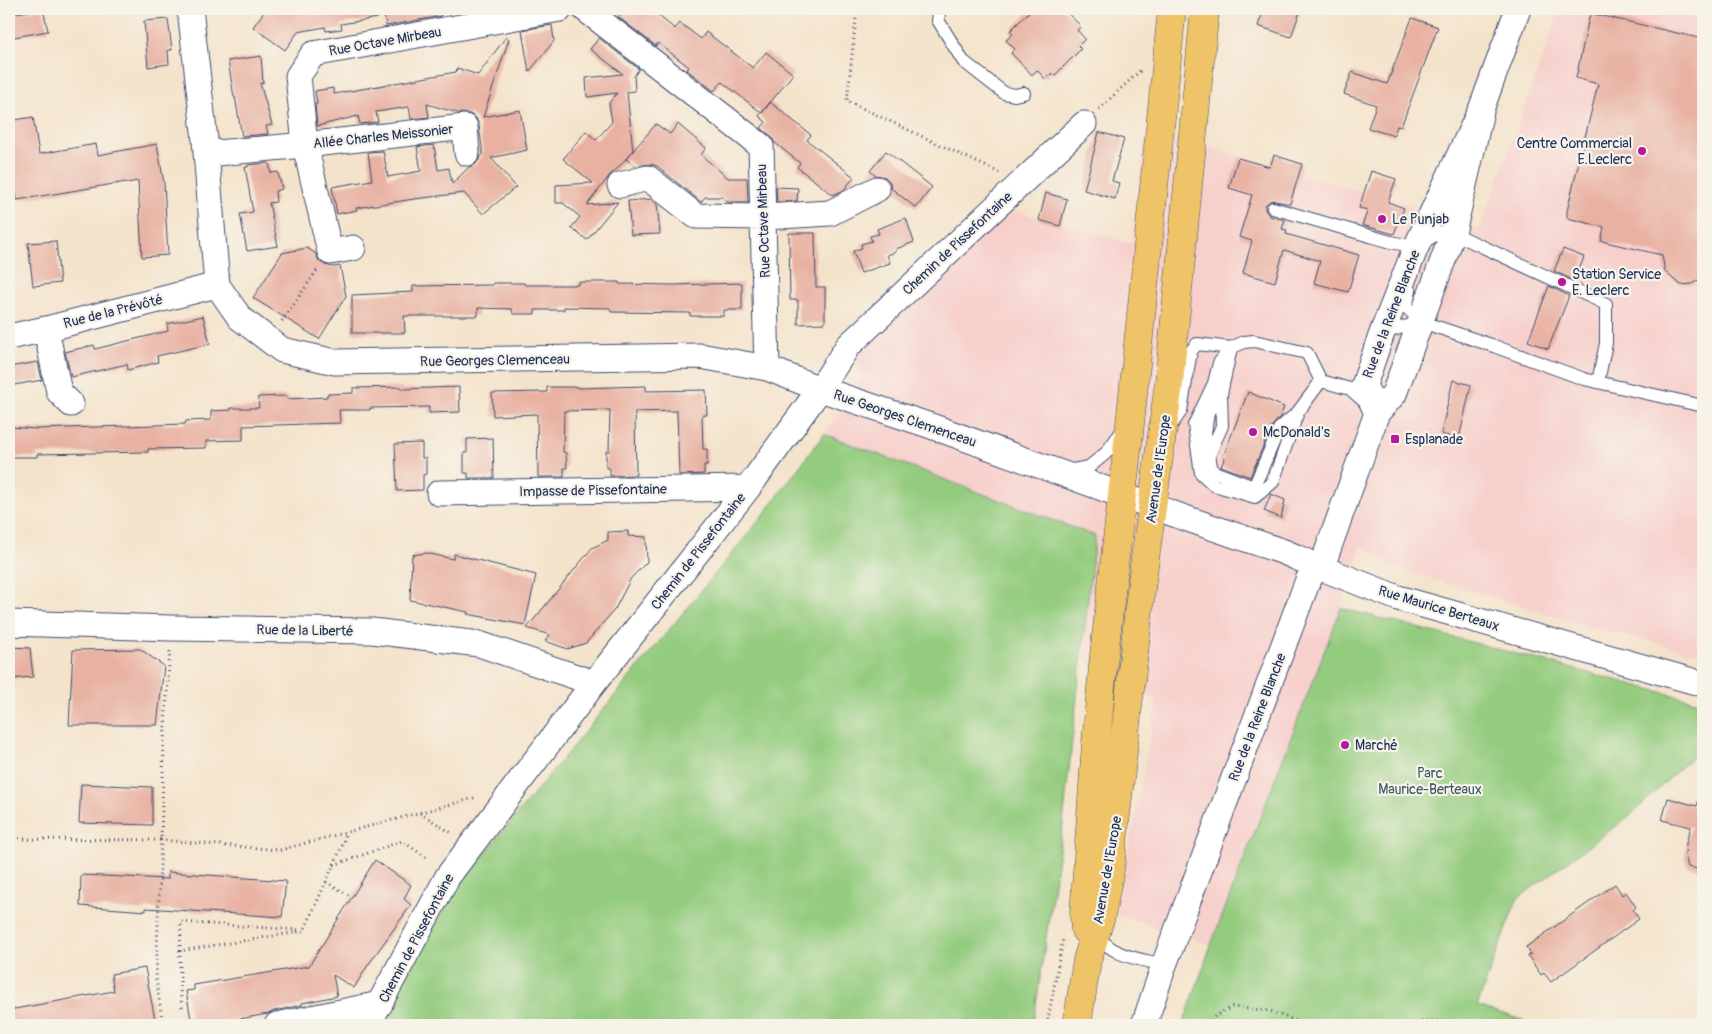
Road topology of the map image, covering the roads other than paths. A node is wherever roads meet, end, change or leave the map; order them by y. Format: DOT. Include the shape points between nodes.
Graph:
graph roads {
  1 [pos="190,9"];
  2 [pos="560,9"];
  3 [pos="586,9"];
  4 [pos="940,9"];
  5 [pos="1172,9"];
  6 [pos="1205,9"];
  7 [pos="1518,9"];
  8 [pos="1024,93"];
  9 [pos="1482,107"];
  10 [pos="1084,124"];
  11 [pos="305,145"];
  12 [pos="467,153"];
  13 [pos="206,154"];
  14 [pos="620,185"];
  15 [pos="877,189"];
  16 [pos="1272,208"];
  17 [pos="764,217"];
  18 [pos="1454,233"];
  19 [pos="342,250"];
  20 [pos="1412,258"];
  21 [pos="217,285"];
  22 [pos="1422,322"];
  23 [pos="46,329"];
  24 [pos="1382,333"];
  25 [pos="9,337"];
  26 [pos="1231,348"];
  27 [pos="767,368"];
  28 [pos="1322,381"];
  29 [pos="1598,382"];
  30 [pos="820,389"];
  31 [pos="71,404"];
  32 [pos="1703,406"];
  33 [pos="1298,412"];
  34 [pos="1377,413"];
  35 [pos="1129,419"];
  36 [pos="1162,440"];
  37 [pos="1061,472"];
  38 [pos="748,488"];
  39 [pos="439,493"];
  40 [pos="1122,494"];
  41 [pos="1153,506"];
  42 [pos="1318,567"];
  43 [pos="9,623"];
  44 [pos="594,683"];
  45 [pos="1703,683"];
  46 [pos="1096,932"];
  47 [pos="1087,960"];
  48 [pos="1164,965"];
  49 [pos="374,1015"];
  50 [pos="277,1025"];
  51 [pos="1077,1025"];
  52 [pos="1144,1025"];
  1 -- 13 [label="street"];
  2 -- 11 [label="street, Rue Octave Mirbeau" via="313,54 298,76"];
  3 -- 17 [label="street, Rue Octave Mirbeau" via="761,146"];
  4 -- 8 [label="lane" via="938,20 963,61 1004,93 1015,96"];
  5 -- 35 [label="main road, Avenue de l'Europe"];
  6 -- 36 [label="main road, Avenue de l'Europe"];
  7 -- 9 [label="street, Rue de la Reine Blanche"];
  9 -- 18 [label="street, Rue de la Reine Blanche"];
  9 -- 20 [label="street, Rue de la Reine Blanche"];
  10 -- 30 [label="street, Chemin de Pissefontaine" via="848,346"];
  11 -- 12 [label="street, Allée Charles Meissonier" via="465,127"];
  11 -- 13 [label="street"];
  11 -- 19 [label="street, Rue Octave Mirbeau"];
  13 -- 21 [label="street"];
  14 -- 17 [label="street" via="648,178 696,216"];
  15 -- 17 [label="street" via="830,213"];
  16 -- 20 [label="lane" via="1391,242"];
  17 -- 27 [label="street, Rue Octave Mirbeau"];
  18 -- 20 [label="lane" via="1440,232"];
  18 -- 22 [label="street, Rue de la Reine Blanche"];
  18 -- 29 [label="lane" via="1606,304 1606,343"];
  20 -- 22 [label="lane" via="1412,283 1406,307"];
  20 -- 24 [label="street, Rue de la Reine Blanche"];
  21 -- 23 [label="street, Rue de la Prévôté"];
  21 -- 27 [label="street, Rue Georges Clemenceau" via="240,318 282,350 335,362 700,356"];
  22 -- 24 [label="lane"];
  22 -- 29 [label="lane"];
  22 -- 34 [label="street, Rue de la Reine Blanche" via="1394,394"];
  23 -- 25 [label="street, Rue de la Prévôté"];
  23 -- 31 [label="street" via="59,392"];
  24 -- 34 [label="street, Rue de la Reine Blanche" via="1364,385"];
  26 -- 28 [label="lane" via="1254,341 1307,352"];
  26 -- 33 [label="lane" via="1221,394 1208,412 1205,434 1212,471 1254,487 1279,429"];
  26 -- 33 [label="lane" via="1219,363 1214,383 1194,426 1201,473 1214,485 1255,496 1273,482"];
  26 -- 36 [label="lane" via="1197,344 1191,351 1181,411"];
  27 -- 30 [label="street, Rue Georges Clemenceau"];
  28 -- 33 [label="lane"];
  28 -- 34 [label="lane" via="1350,389"];
  29 -- 32 [label="lane"];
  30 -- 37 [label="street, Rue Georges Clemenceau"];
  30 -- 38 [label="street, Chemin de Pissefontaine"];
  34 -- 42 [label="street, Rue de la Reine Blanche" via="1326,555"];
  35 -- 37 [label="lane, Rue Georges Clemenceau" via="1106,453 1089,467"];
  35 -- 40 [label="main road, Avenue de l'Europe"];
  36 -- 41 [label="main road, Avenue de l'Europe"];
  37 -- 40 [label="street, Rue Georges Clemenceau"];
  38 -- 39 [label="street, Impasse de Pissefontaine"];
  38 -- 44 [label="street, Chemin de Pissefontaine"];
  40 -- 41 [label="street, Rue Georges Clemenceau"];
  40 -- 47 [label="main road, Avenue de l'Europe" via="1096,743 1084,915"];
  41 -- 42 [label="street, Rue Maurice Berteaux"];
  41 -- 46 [label="main road, Avenue de l'Europe" via="1110,869"];
  42 -- 45 [label="street, Rue Maurice Berteaux" via="1398,598"];
  42 -- 48 [label="street, Rue de la Reine Blanche" via="1308,580"];
  43 -- 44 [label="street, Rue de la Liberté" via="372,631 478,644"];
  44 -- 49 [label="street, Chemin de Pissefontaine" via="448,876"];
  46 -- 47 [label="main road, Avenue de l'Europe"];
  46 -- 48 [label="lane" via="1112,950"];
  47 -- 51 [label="main road"];
  48 -- 52 [label="street, Rue de la Reine Blanche"];
  49 -- 50 [label="street"];
}
